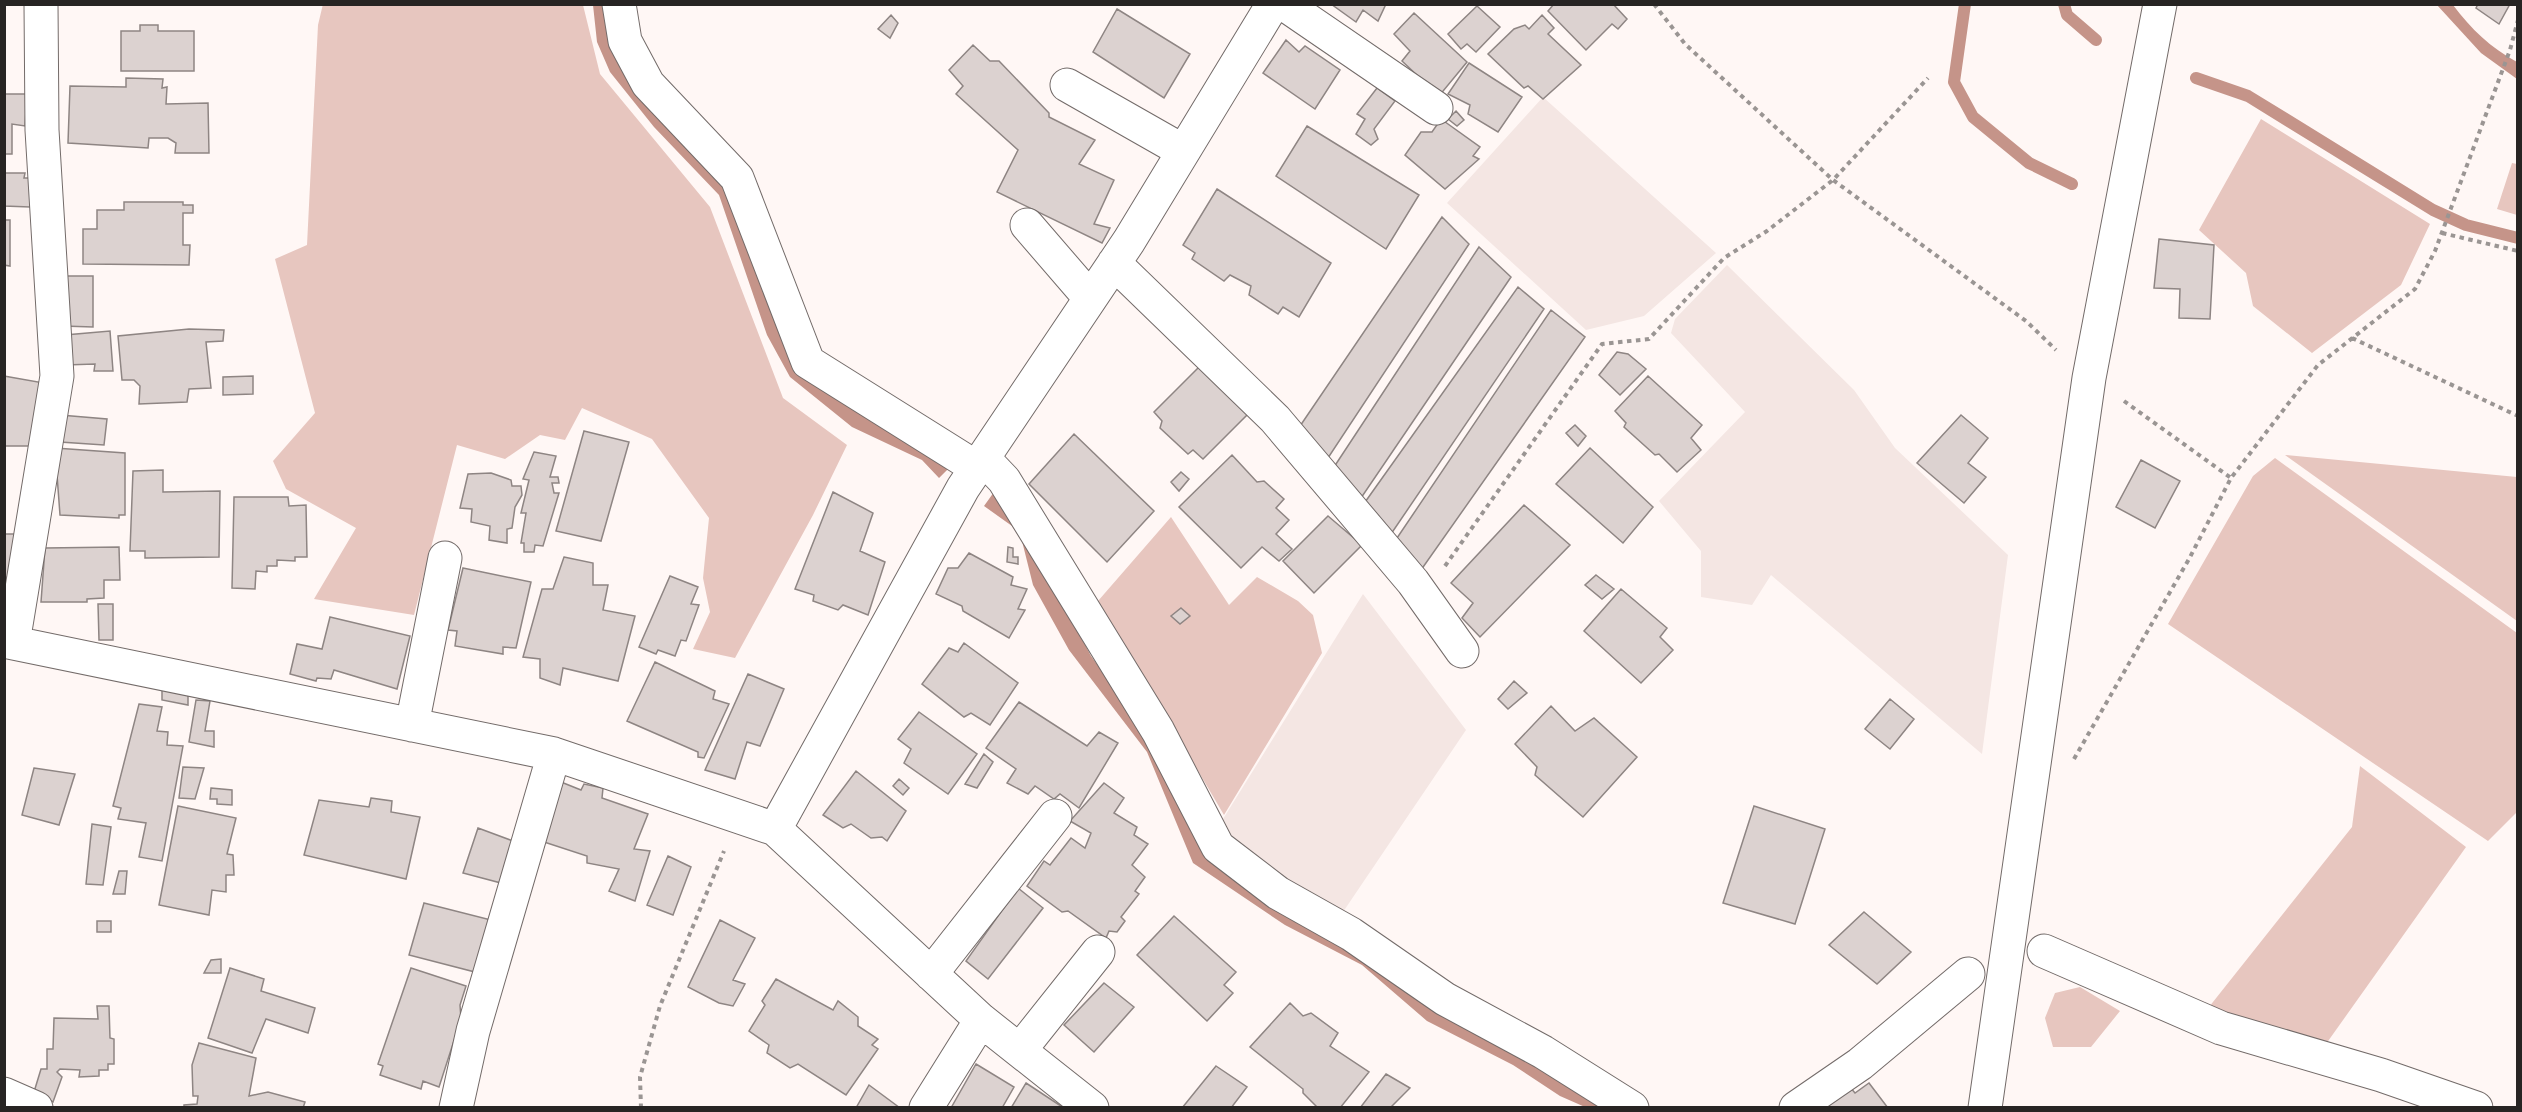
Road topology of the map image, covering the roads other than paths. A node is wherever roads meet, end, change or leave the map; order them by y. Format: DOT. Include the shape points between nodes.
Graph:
graph roads {
  1 [pos="41,4"];
  2 [pos="619,4"];
  3 [pos="1273,4"];
  4 [pos="1284,4"];
  5 [pos="2160,4"];
  6 [pos="1067,85"];
  7 [pos="1436,108"];
  8 [pos="1184,151"];
  9 [pos="1027,225"];
  10 [pos="1114,263"];
  11 [pos="1090,298"];
  12 [pos="980,463"];
  13 [pos="446,558"];
  14 [pos="9,642"];
  15 [pos="1462,651"];
  16 [pos="412,725"];
  17 [pos="554,754"];
  18 [pos="1055,816"];
  19 [pos="775,829"];
  20 [pos="2044,951"];
  21 [pos="1098,952"];
  22 [pos="931,974"];
  23 [pos="1968,974"];
  24 [pos="981,1020"];
  25 [pos="1020,1050"];
  26 [pos="4,1094"];
  27 [pos="36,1107"];
  28 [pos="456,1107"];
  29 [pos="926,1107"];
  30 [pos="1092,1107"];
  31 [pos="1632,1107"];
  32 [pos="1796,1107"];
  33 [pos="1985,1107"];
  34 [pos="2476,1107"];
  1 -- 14 [label="street" via="42,130 57,376"];
  2 -- 12 [label="street" via="625,41 648,84 737,178 808,362"];
  3 -- 8 [label="street"];
  4 -- 7 [label="street"];
  5 -- 33 [label="street" via="2089,378"];
  6 -- 8 [label="street"];
  8 -- 10 [label="street"];
  9 -- 11 [label="street"];
  10 -- 11 [label="street"];
  10 -- 15 [label="street" via="1275,419 1424,596"];
  11 -- 12 [label="street"];
  12 -- 19 [label="street"];
  12 -- 31 [label="street" via="1004,480 1158,731 1218,847 1278,893 1351,934 1445,999 1543,1052"];
  13 -- 16 [label="street"];
  14 -- 16 [label="street"];
  16 -- 17 [label="street"];
  17 -- 19 [label="street"];
  17 -- 28 [label="street" via="472,1031"];
  18 -- 22 [label="street"];
  19 -- 22 [label="street"];
  20 -- 34 [label="street" via="2221,1028"];
  21 -- 25 [label="street"];
  22 -- 24 [label="street"];
  23 -- 32 [label="street" via="1860,1064"];
  24 -- 25 [label="street"];
  24 -- 29 [label="street"];
  25 -- 30 [label="street"];
  26 -- 27 [label="street"];
}
